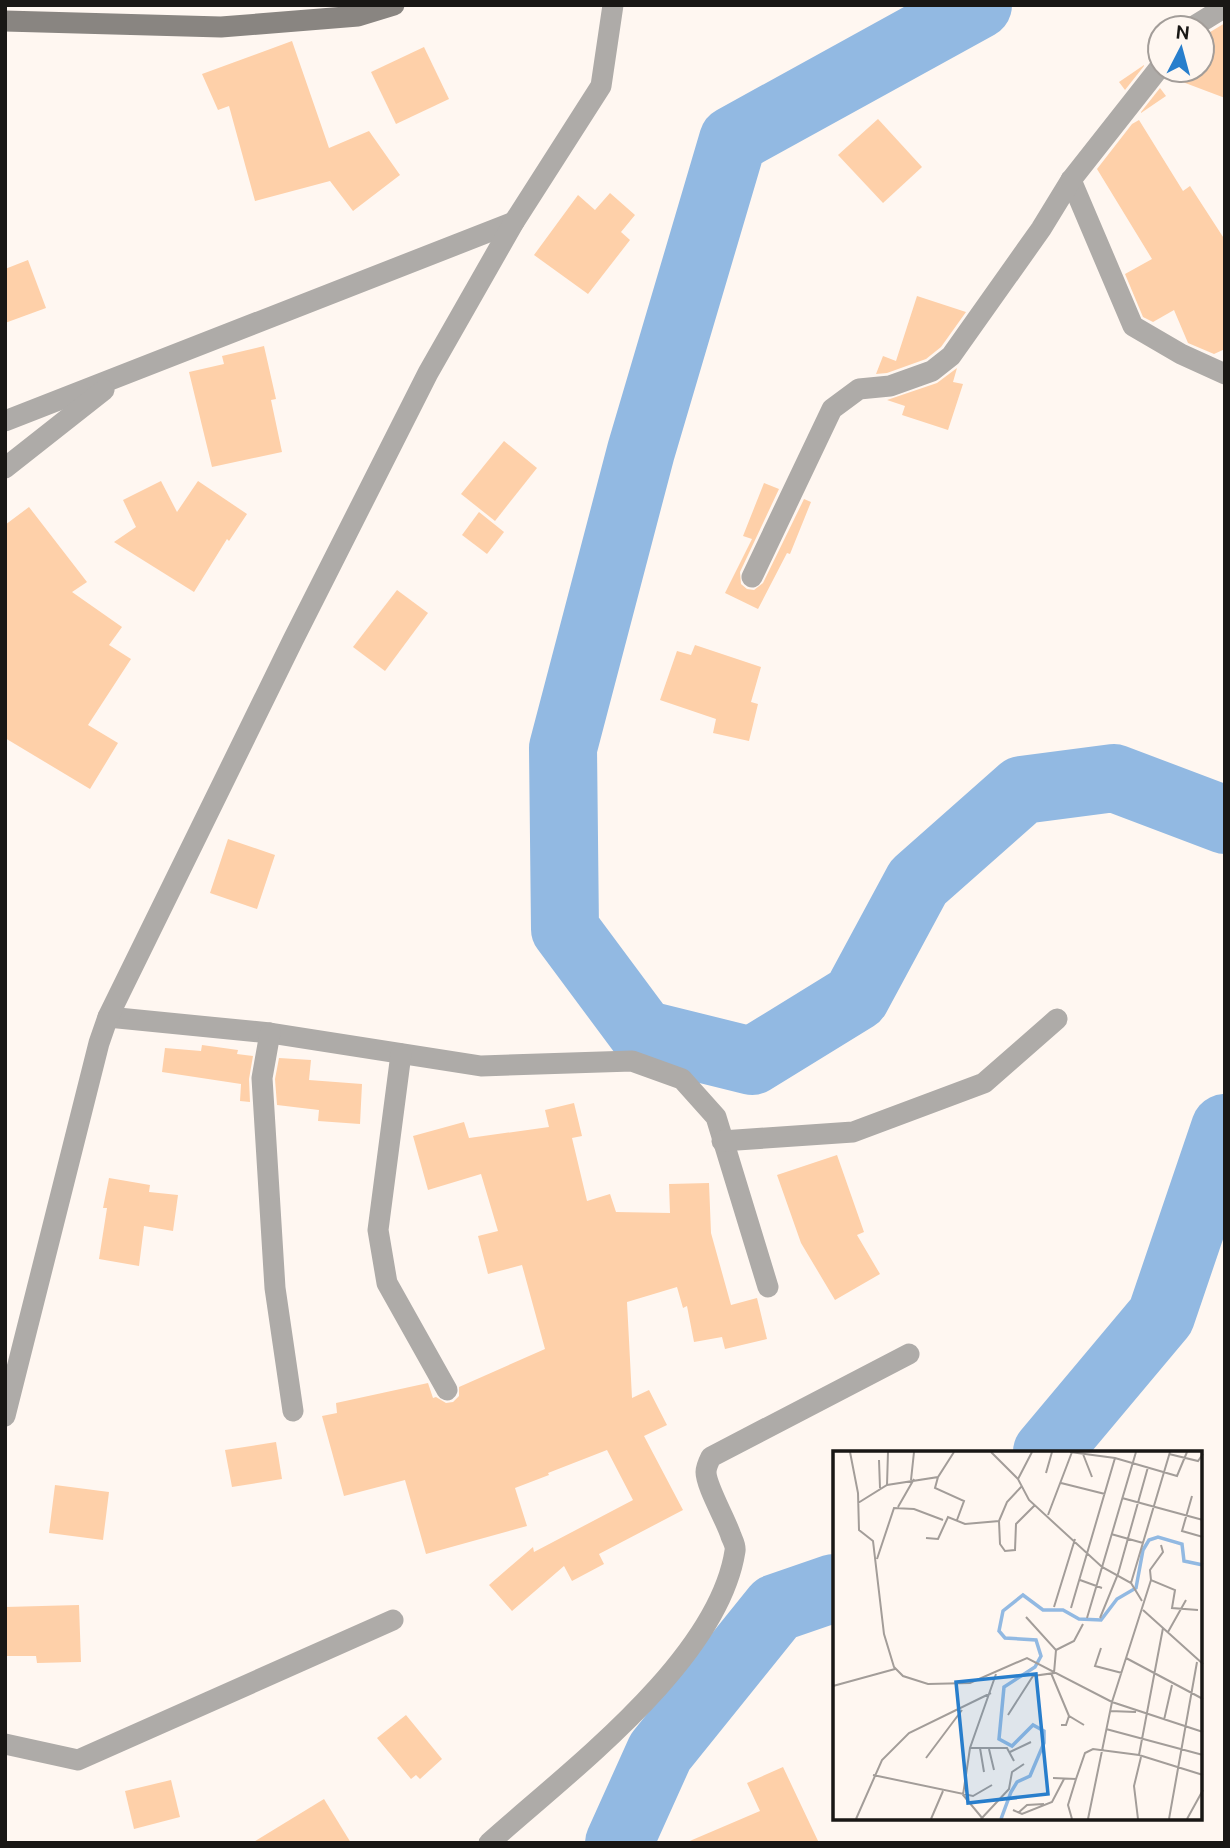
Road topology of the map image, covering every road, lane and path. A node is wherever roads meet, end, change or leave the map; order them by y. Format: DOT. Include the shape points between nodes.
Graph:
graph roads {
  1 [pos="394,5"];
  2 [pos="613,5"];
  3 [pos="5,22"];
  4 [pos="1147,84"];
  5 [pos="1071,180"];
  6 [pos="514,222"];
  7 [pos="1225,374"];
  8 [pos="122,375"];
  9 [pos="5,421"];
  10 [pos="5,468"];
  11 [pos="752,577"];
  12 [pos="108,1017"];
  13 [pos="1057,1019"];
  14 [pos="270,1033"];
  15 [pos="401,1054"];
  16 [pos="722,1141"];
  17 [pos="768,1287"];
  18 [pos="909,1354"];
  19 [pos="447,1390"];
  20 [pos="293,1411"];
  21 [pos="5,1416"];
  22 [pos="393,1620"];
  23 [pos="5,1744"];
  24 [pos="489,1843"];
  1 -- 3 [label="main road" via="358,16 221,27"];
  2 -- 6 [label="street" via="601,86"];
  4 -- 5 [label="street"];
  5 -- 7 [label="street" via="1133,326"];
  5 -- 11 [label="street" via="951,356 932,371 890,386 859,389 832,409"];
  6 -- 8 [label="street"];
  6 -- 12 [label="street" via="428,373"];
  8 -- 9 [label="street"];
  8 -- 10 [label="street"];
  12 -- 14 [label="street"];
  12 -- 21 [label="street"];
  13 -- 16 [label="street" via="984,1083 853,1132"];
  14 -- 15 [label="street"];
  14 -- 20 [label="street" via="262,1079 275,1288"];
  15 -- 16 [label="street" via="481,1066 632,1061 682,1079 716,1117"];
  15 -- 19 [label="street" via="378,1230 387,1283"];
  16 -- 17 [label="street"];
  18 -- 24 [label="street" via="711,1457 706,1472 710,1489 736,1548 716,1609 642,1707"];
  22 -- 23 [label="street" via="78,1760"];
}
